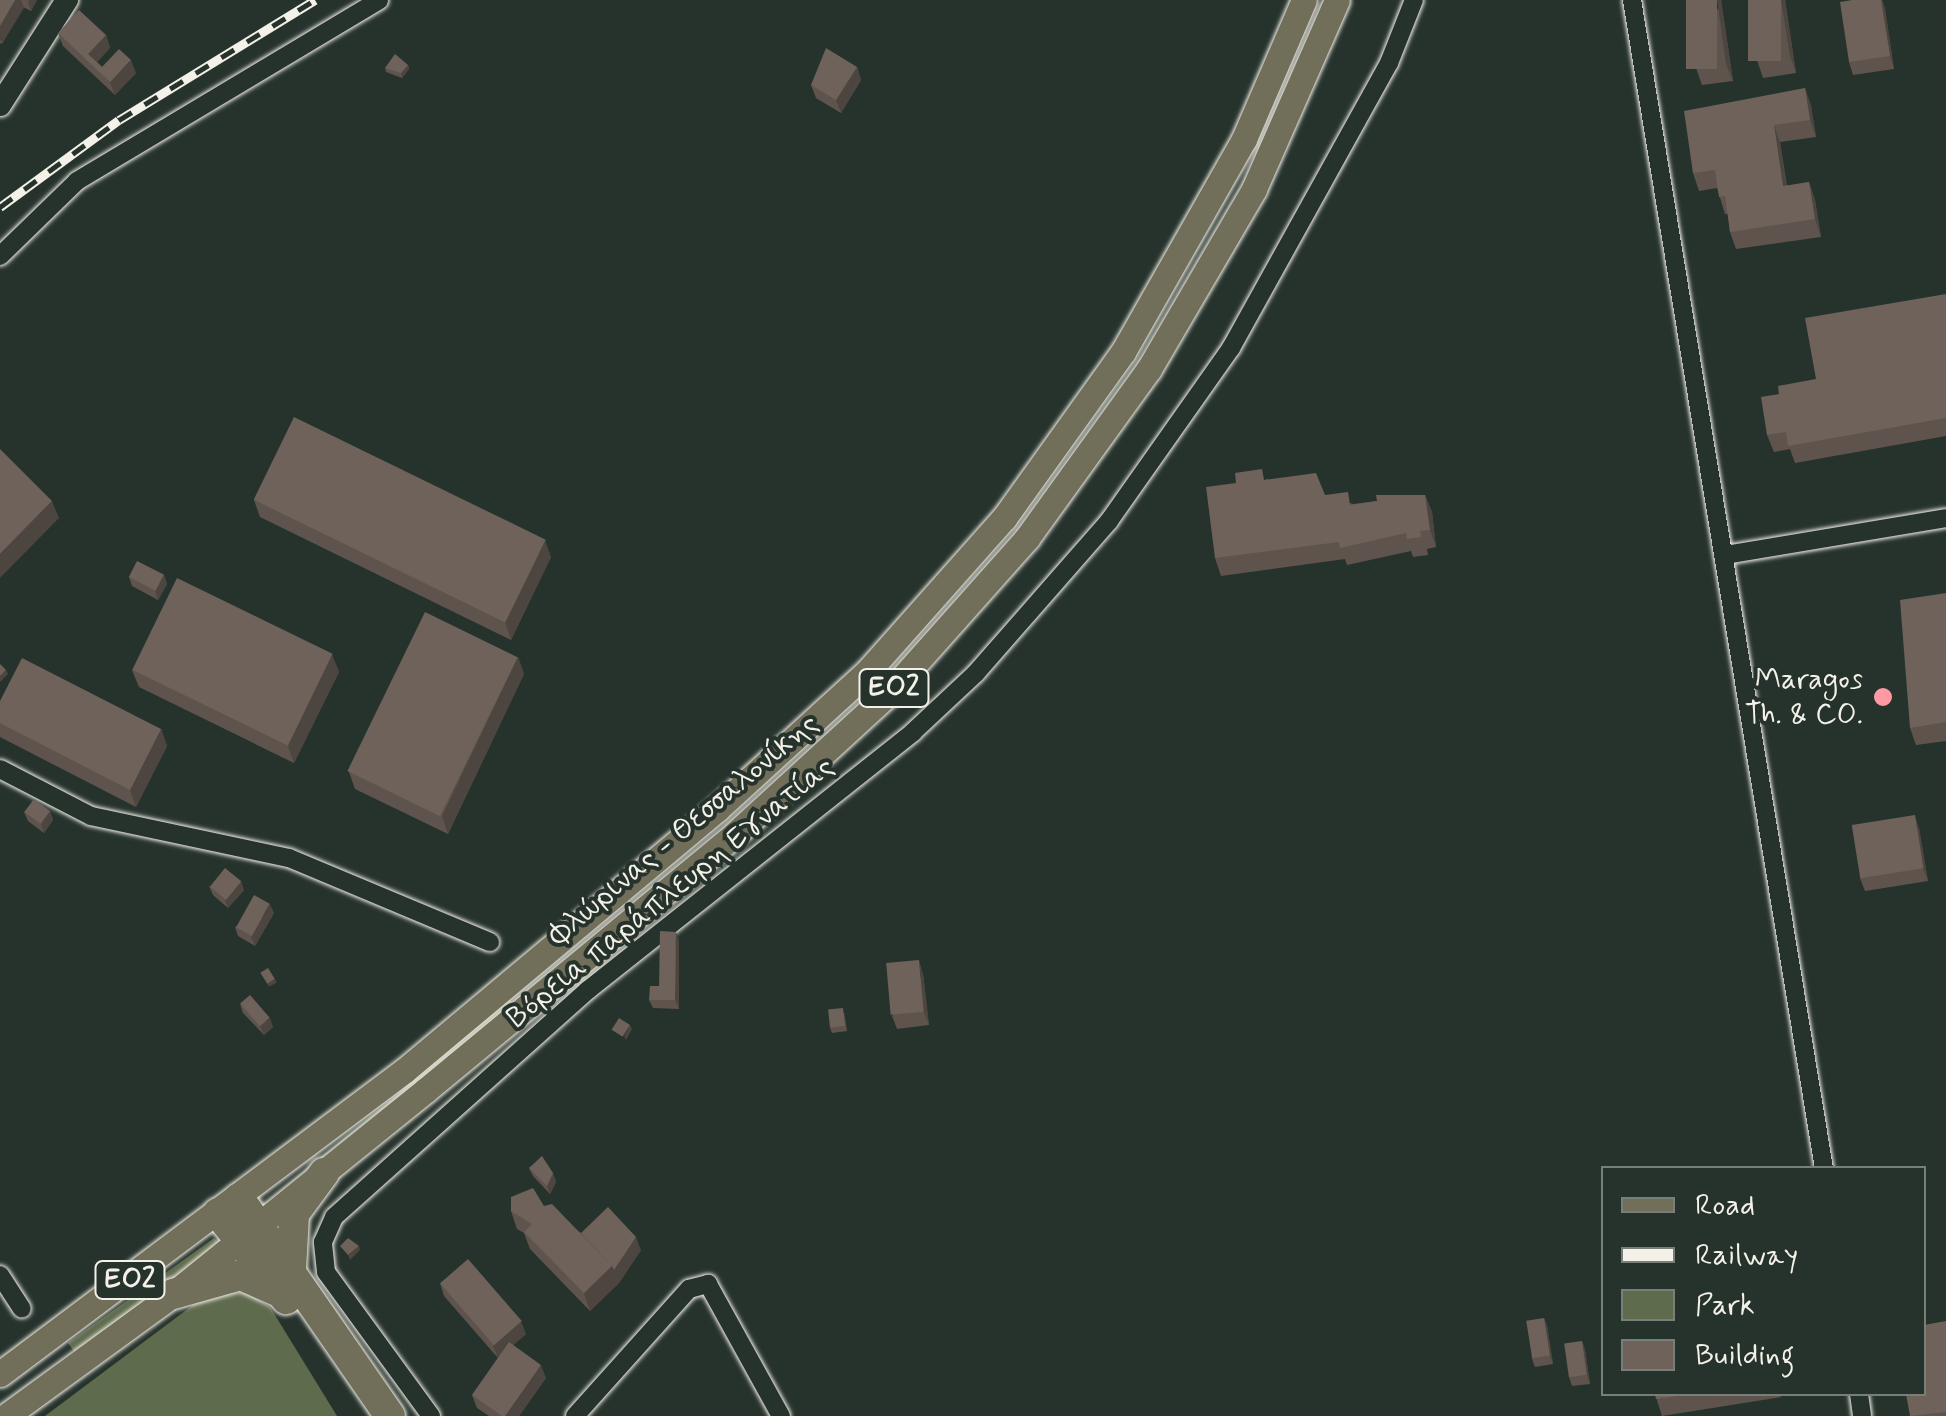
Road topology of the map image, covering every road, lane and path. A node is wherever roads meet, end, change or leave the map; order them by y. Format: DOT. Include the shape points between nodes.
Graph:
graph roads {
  1 [pos="67,0"];
  2 [pos="379,0"];
  3 [pos="1304,0"];
  4 [pos="1337,0"];
  5 [pos="1414,0"];
  6 [pos="1632,0"];
  7 [pos="0,106"];
  8 [pos="0,256"];
  9 [pos="1946,518"];
  10 [pos="1726,555"];
  11 [pos="0,769"];
  12 [pos="490,942"];
  13 [pos="1824,1166"];
  14 [pos="324,1173"];
  15 [pos="229,1205"];
  16 [pos="250,1233"];
  17 [pos="0,1275"];
  18 [pos="287,1285"];
  19 [pos="173,1294"];
  20 [pos="22,1308"];
  21 [pos="0,1374"];
  22 [pos="6,1416"];
  23 [pos="368,1416"];
  24 [pos="390,1416"];
  25 [pos="431,1416"];
  26 [pos="575,1416"];
  27 [pos="781,1416"];
  1 -- 7 [label="main road"];
  2 -- 8 [label="street" via="77,182"];
  3 -- 15 [label="main road, Φλώρινας - Θεσσαλονίκης / ΕΟ2" via="1244,138 1176,265 1065,437 1004,518 868,671 730,798 406,1070"];
  4 -- 14 [label="main road, Φλώρινας - Θεσσαλονίκης / ΕΟ2" via="1272,153 1195,296 1027,538 888,694 735,834"];
  5 -- 25 [label="street, Βόρεια παράπλευρη Εγνατίας" via="1389,63 1231,348 1109,520 976,673 912,732 588,990 334,1218 322,1242 326,1272"];
  6 -- 10 [label="street" via="1682,336"];
  9 -- 10 [label="street"];
  10 -- 13 [label="street"];
  11 -- 12 [label="street" via="91,816 289,858"];
  14 -- 16 [label="main road, Φλώρινας - Θεσσαλονίκης / ΕΟ2"];
  14 -- 18 [label="highway" via="294,1214"];
  15 -- 16 [label="highway"];
  15 -- 21 [label="main road, Φλώρινας - Θεσσαλονίκης / ΕΟ2"];
  16 -- 18 [label="highway"];
  16 -- 19 [label="main road, Φλώρινας - Θεσσαλονίκης / ΕΟ2"];
  17 -- 20 [label="street"];
  18 -- 19 [label="highway" via="241,1275"];
  18 -- 23 [label="highway"];
  18 -- 24 [label="highway"];
  19 -- 22 [label="main road, Φλώρινας - Θεσσαλονίκης / ΕΟ2"];
  26 -- 27 [label="street" via="689,1289 708,1284"];
}
